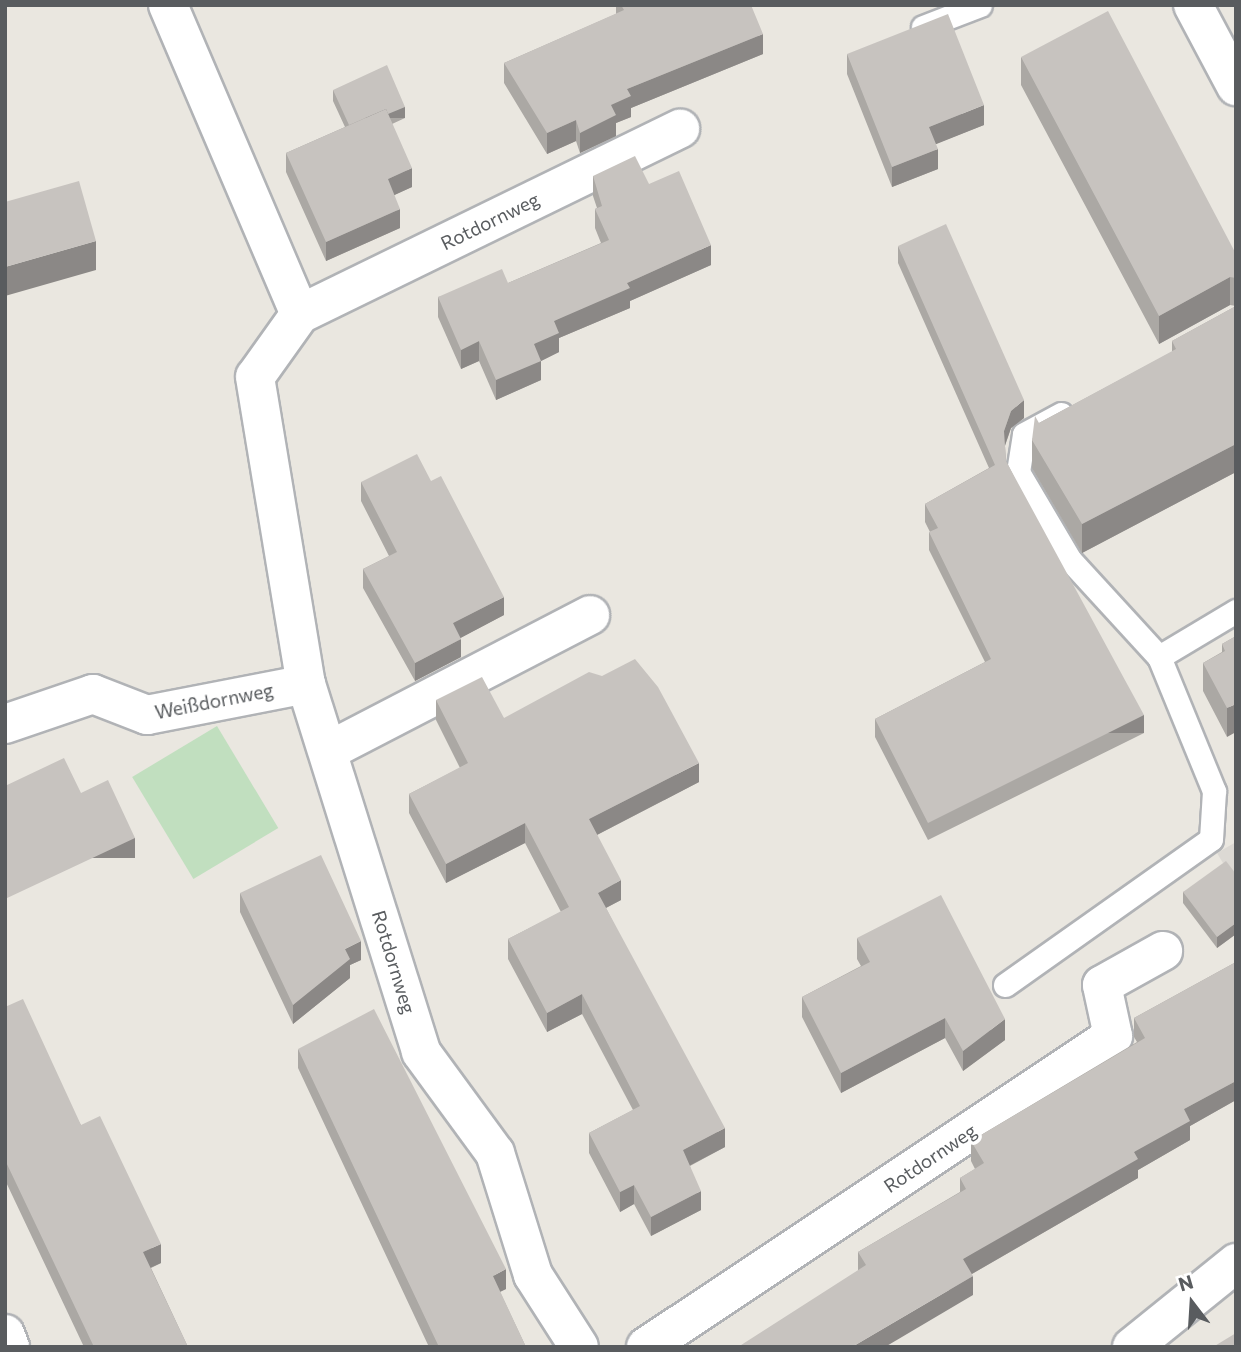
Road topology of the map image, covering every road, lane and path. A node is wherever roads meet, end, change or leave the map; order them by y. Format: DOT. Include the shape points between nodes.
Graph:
graph roads {
  1 [pos="168,5"];
  2 [pos="980,5"];
  3 [pos="1193,5"];
  4 [pos="903,34"];
  5 [pos="1236,86"];
  6 [pos="680,129"];
  7 [pos="300,314"];
  8 [pos="1083,402"];
  9 [pos="1236,611"];
  10 [pos="590,615"];
  11 [pos="1159,657"];
  12 [pos="306,684"];
  13 [pos="5,724"];
  14 [pos="330,750"];
  15 [pos="1163,951"];
  16 [pos="1005,985"];
  17 [pos="1236,1263"];
  18 [pos="5,1334"];
  19 [pos="10,1347"];
  20 [pos="579,1347"];
  21 [pos="646,1347"];
  22 [pos="1132,1347"];
  1 -- 7 [label="street"];
  2 -- 4 [label="lane"];
  3 -- 5 [label="street"];
  6 -- 7 [label="street, Rotdornweg"];
  7 -- 12 [label="street, Rotdornweg" via="255,377"];
  8 -- 11 [label="lane" via="1024,434 1018,472 1070,560"];
  9 -- 11 [label="lane"];
  10 -- 14 [label="street"];
  11 -- 16 [label="lane" via="1214,791 1212,839"];
  12 -- 13 [label="street, Weißdornweg" via="148,715 93,694"];
  12 -- 14 [label="street, Rotdornweg"];
  14 -- 20 [label="street, Rotdornweg" via="421,1052 495,1153 533,1275"];
  15 -- 21 [label="street, Rotdornweg" via="1102,985 1113,1035"];
  17 -- 22 [label="street"];
  18 -- 19 [label="street"];
}
